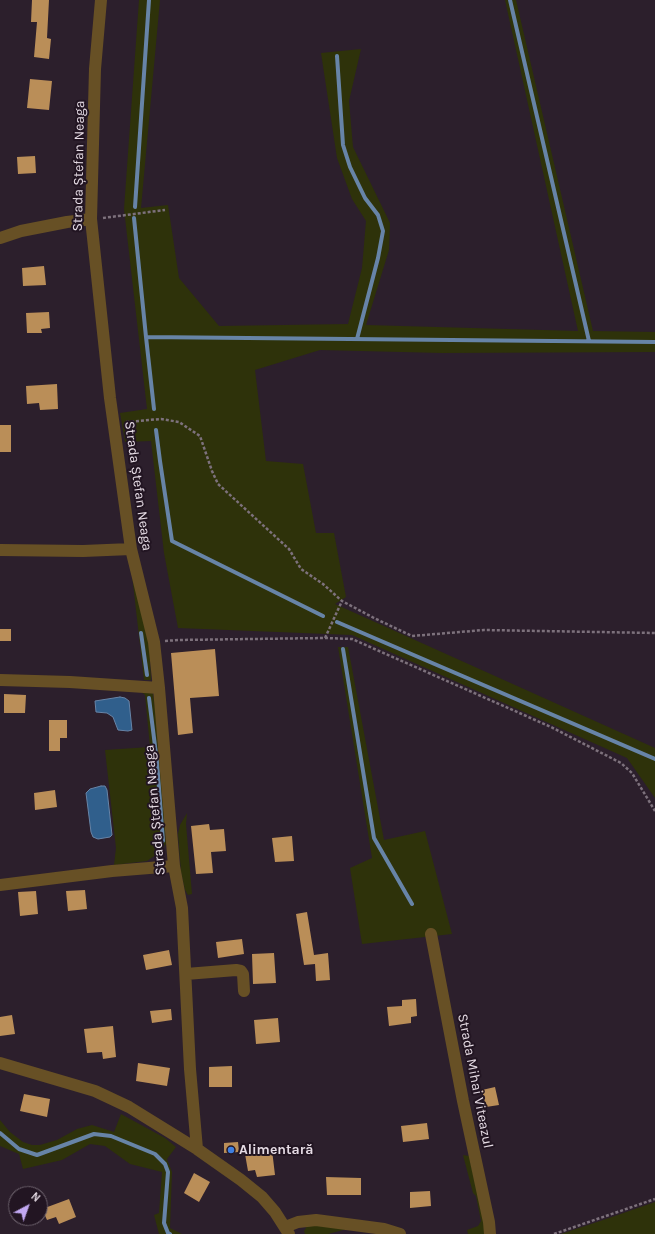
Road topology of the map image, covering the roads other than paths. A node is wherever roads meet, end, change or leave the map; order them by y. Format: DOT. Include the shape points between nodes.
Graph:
graph roads {
  1 [pos="101,0"];
  2 [pos="90,219"];
  3 [pos="0,238"];
  4 [pos="0,550"];
  5 [pos="131,550"];
  6 [pos="0,680"];
  7 [pos="160,688"];
  8 [pos="174,866"];
  9 [pos="0,885"];
  10 [pos="431,934"];
  11 [pos="186,974"];
  12 [pos="244,991"];
  13 [pos="0,1063"];
  14 [pos="197,1149"];
  15 [pos="287,1231"];
  16 [pos="400,1234"];
  17 [pos="490,1234"];
  1 -- 2 [label="street, Strada Ștefan Neaga" via="95,69"];
  2 -- 3 [label="street" via="21,231"];
  2 -- 5 [label="street, Strada Ștefan Neaga"];
  4 -- 5 [label="street"];
  5 -- 7 [label="street, Strada Ștefan Neaga" via="154,642"];
  6 -- 7 [label="street"];
  7 -- 8 [label="street, Strada Ștefan Neaga"];
  8 -- 9 [label="street"];
  8 -- 11 [label="street, Strada Ștefan Neaga" via="182,908"];
  10 -- 17 [label="street, Strada Mihai Viteazul"];
  11 -- 12 [label="street" via="241,971"];
  11 -- 14 [label="street, Strada Ștefan Neaga"];
  13 -- 14 [label="street" via="95,1091 129,1107"];
  14 -- 15 [label="street" via="262,1197"];
  15 -- 16 [label="street" via="298,1222 316,1220 384,1228"];
}
